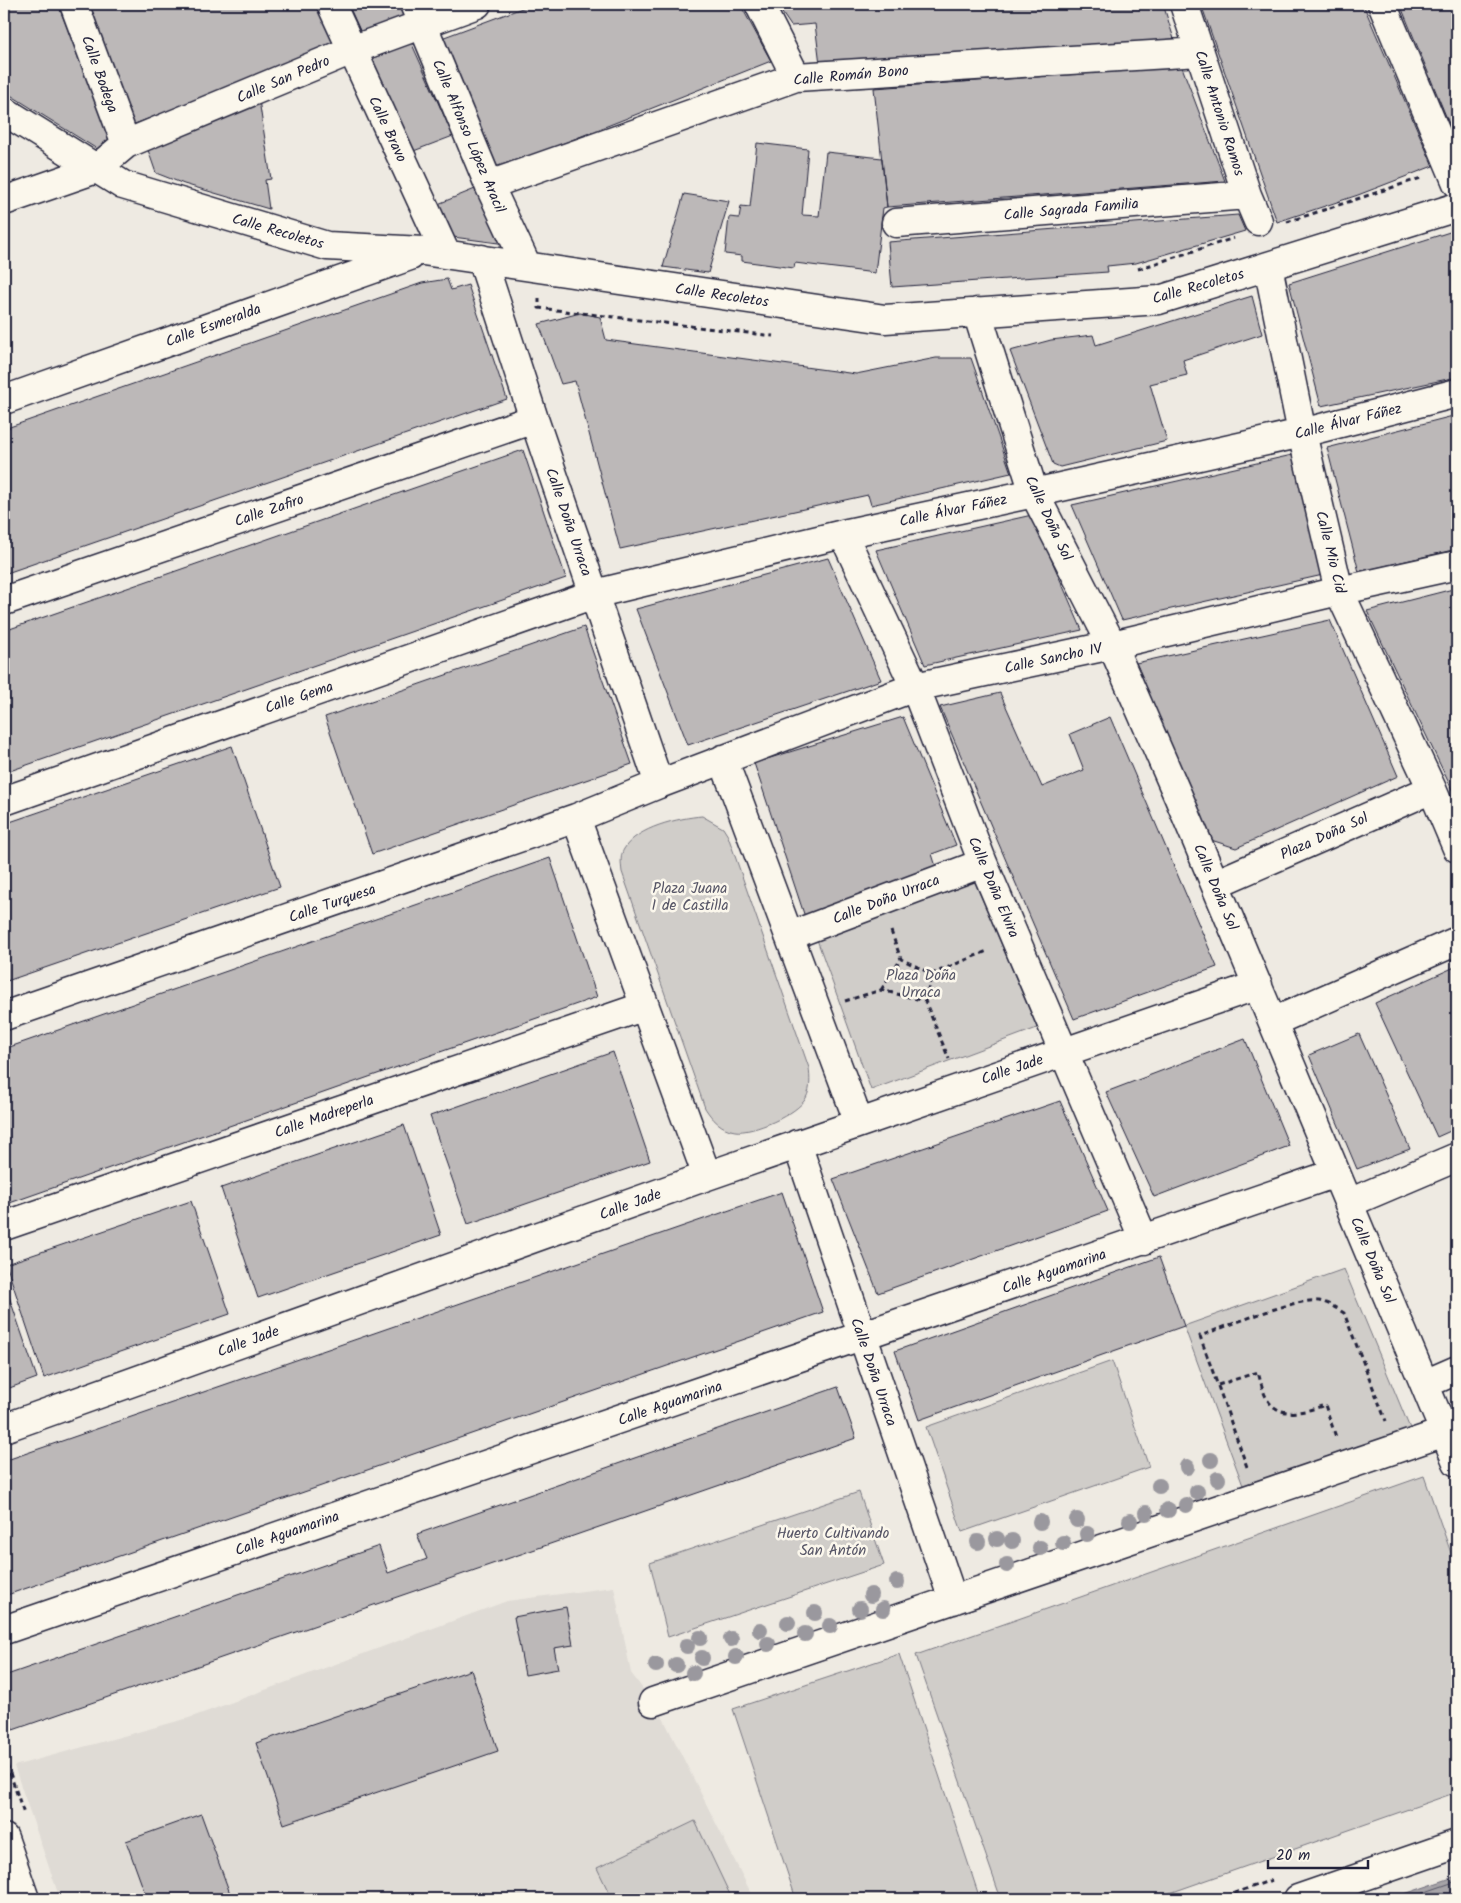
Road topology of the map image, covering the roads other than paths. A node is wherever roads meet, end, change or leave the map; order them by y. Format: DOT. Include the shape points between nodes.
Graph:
graph roads {
  1 [pos="74,4"];
  2 [pos="330,4"];
  3 [pos="477,4"];
  4 [pos="759,4"];
  5 [pos="1184,4"];
  6 [pos="1382,4"];
  7 [pos="417,14"];
  8 [pos="352,50"];
  9 [pos="1200,52"];
  10 [pos="796,77"];
  11 [pos="4,111"];
  12 [pos="126,144"];
  13 [pos="96,169"];
  14 [pos="1454,175"];
  15 [pos="488,185"];
  16 [pos="1247,195"];
  17 [pos="4,201"];
  18 [pos="1457,207"];
  19 [pos="896,223"];
  20 [pos="1261,227"];
  21 [pos="434,252"];
  22 [pos="482,259"];
  23 [pos="527,266"];
  24 [pos="1268,266"];
  25 [pos="977,312"];
  26 [pos="1457,392"];
  27 [pos="4,400"];
  28 [pos="534,419"];
  29 [pos="1302,433"];
  30 [pos="1034,493"];
  31 [pos="842,534"];
  32 [pos="1457,565"];
  33 [pos="1339,591"];
  34 [pos="594,594"];
  35 [pos="4,601"];
  36 [pos="1112,646"];
  37 [pos="915,687"];
  38 [pos="723,759"];
  39 [pos="659,784"];
  40 [pos="1432,789"];
  41 [pos="4,801"];
  42 [pos="576,818"];
  43 [pos="1457,848"];
  44 [pos="983,863"];
  45 [pos="1215,884"];
  46 [pos="789,936"];
  47 [pos="1457,941"];
  48 [pos="1258,985"];
  49 [pos="645,1006"];
  50 [pos="4,1016"];
  51 [pos="1273,1022"];
  52 [pos="1063,1051"];
  53 [pos="859,1123"];
  54 [pos="797,1144"];
  55 [pos="1457,1157"];
  56 [pos="1336,1173"];
  57 [pos="707,1176"];
  58 [pos="1349,1202"];
  59 [pos="4,1226"];
  60 [pos="1144,1240"];
  61 [pos="862,1337"];
  62 [pos="1457,1370"];
  63 [pos="1425,1384"];
  64 [pos="4,1428"];
  65 [pos="1445,1432"];
  66 [pos="1457,1462"];
  67 [pos="953,1600"];
  68 [pos="4,1630"];
  69 [pos="652,1702"];
  70 [pos="4,1838"];
  71 [pos="1457,1844"];
  72 [pos="25,1899"];
  73 [pos="1298,1899"];
  1 -- 12 [label="street, Calle Bodega"];
  2 -- 8 [label="street, Calle Bravo"];
  3 -- 7 [label="street, Calle San Pedro"];
  4 -- 10 [label="street"];
  5 -- 9 [label="street, Calle Antonio Ramos"];
  6 -- 14 [label="street"];
  7 -- 8 [label="street, Calle San Pedro"];
  7 -- 15 [label="street, Calle Alfonso López Aracil"];
  8 -- 12 [label="street, Calle San Pedro"];
  8 -- 21 [label="street, Calle Bravo"];
  9 -- 10 [label="street, Calle Román Bono"];
  9 -- 16 [label="street, Calle Antonio Ramos"];
  10 -- 15 [label="street, Calle Román Bono"];
  11 -- 13 [label="street, Calle Recoletos"];
  12 -- 13 [label="street, Calle San Pedro"];
  13 -- 17 [label="street"];
  13 -- 21 [label="street, Calle Recoletos" via="123,185 327,246"];
  15 -- 23 [label="street, Calle Alfonso López Aracil"];
  16 -- 19 [label="street, Calle Sagrada Familia"];
  16 -- 20 [label="street, Calle Antonio Ramos"];
  18 -- 24 [label="street, Calle Recoletos"];
  21 -- 22 [label="street, Calle Recoletos"];
  21 -- 27 [label="street, Calle Esmeralda"];
  22 -- 23 [label="street, Calle Recoletos"];
  22 -- 28 [label="street, Calle Doña Urraca"];
  23 -- 25 [label="street, Calle Recoletos" via="885,319"];
  24 -- 25 [label="street, Calle Recoletos" via="1159,300"];
  24 -- 29 [label="street, Calle Mio Cid"];
  25 -- 30 [label="street, Calle Doña Sol"];
  26 -- 29 [label="street, Calle Álvar Fáñez"];
  28 -- 34 [label="street, Calle Doña Urraca"];
  28 -- 35 [label="street, Calle Zafiro"];
  29 -- 30 [label="street, Calle Álvar Fáñez"];
  29 -- 33 [label="street, Calle Mio Cid"];
  30 -- 31 [label="street, Calle Álvar Fáñez"];
  30 -- 36 [label="street, Calle Doña Sol"];
  31 -- 34 [label="street, Calle Álvar Fáñez"];
  31 -- 37 [label="street, Calle Doña Elvira"];
  32 -- 33 [label="street, Calle Sancho IV"];
  33 -- 36 [label="street, Calle Sancho IV"];
  33 -- 40 [label="street, Calle Mio Cid"];
  34 -- 39 [label="street, Calle Doña Urraca"];
  34 -- 41 [label="street, Calle Gema"];
  36 -- 37 [label="street, Calle Sancho IV"];
  36 -- 45 [label="street, Calle Doña Sol"];
  37 -- 38 [label="street, Calle Sancho IV"];
  37 -- 44 [label="street, Calle Doña Elvira"];
  38 -- 39 [label="street, Calle Sancho IV"];
  38 -- 46 [label="street"];
  39 -- 42 [label="street, Calle Turquesa"];
  40 -- 43 [label="street, Calle Mio Cid"];
  40 -- 45 [label="street, Plaza Doña Sol"];
  42 -- 49 [label="street"];
  42 -- 50 [label="street, Calle Turquesa"];
  44 -- 46 [label="street, Calle Doña Urraca"];
  44 -- 52 [label="street, Calle Doña Elvira"];
  45 -- 48 [label="street, Calle Doña Sol"];
  46 -- 53 [label="street"];
  47 -- 51 [label="street"];
  48 -- 51 [label="street, Calle Doña Sol"];
  48 -- 52 [label="street, Calle Jade"];
  49 -- 57 [label="street"];
  49 -- 59 [label="street, Calle Madreperla"];
  51 -- 56 [label="street, Calle Doña Sol"];
  52 -- 53 [label="street, Calle Jade"];
  52 -- 60 [label="street, Calle Doña Elvira"];
  53 -- 54 [label="street, Calle Jade"];
  54 -- 57 [label="street, Calle Jade"];
  54 -- 61 [label="street, Calle Doña Urraca"];
  55 -- 58 [label="street"];
  56 -- 58 [label="street, Calle Doña Sol"];
  56 -- 60 [label="street, Calle Aguamarina"];
  57 -- 64 [label="street, Calle Jade"];
  58 -- 63 [label="street, Calle Doña Sol"];
  60 -- 61 [label="street, Calle Aguamarina"];
  61 -- 67 [label="street, Calle Doña Urraca"];
  61 -- 68 [label="street, Calle Aguamarina"];
  62 -- 63 [label="street"];
  63 -- 65 [label="street, Calle Doña Sol"];
  65 -- 66 [label="street, Calle Doña Sol"];
  65 -- 67 [label="street"];
  67 -- 69 [label="street"];
  70 -- 72 [label="street"];
  71 -- 73 [label="street"];
}
